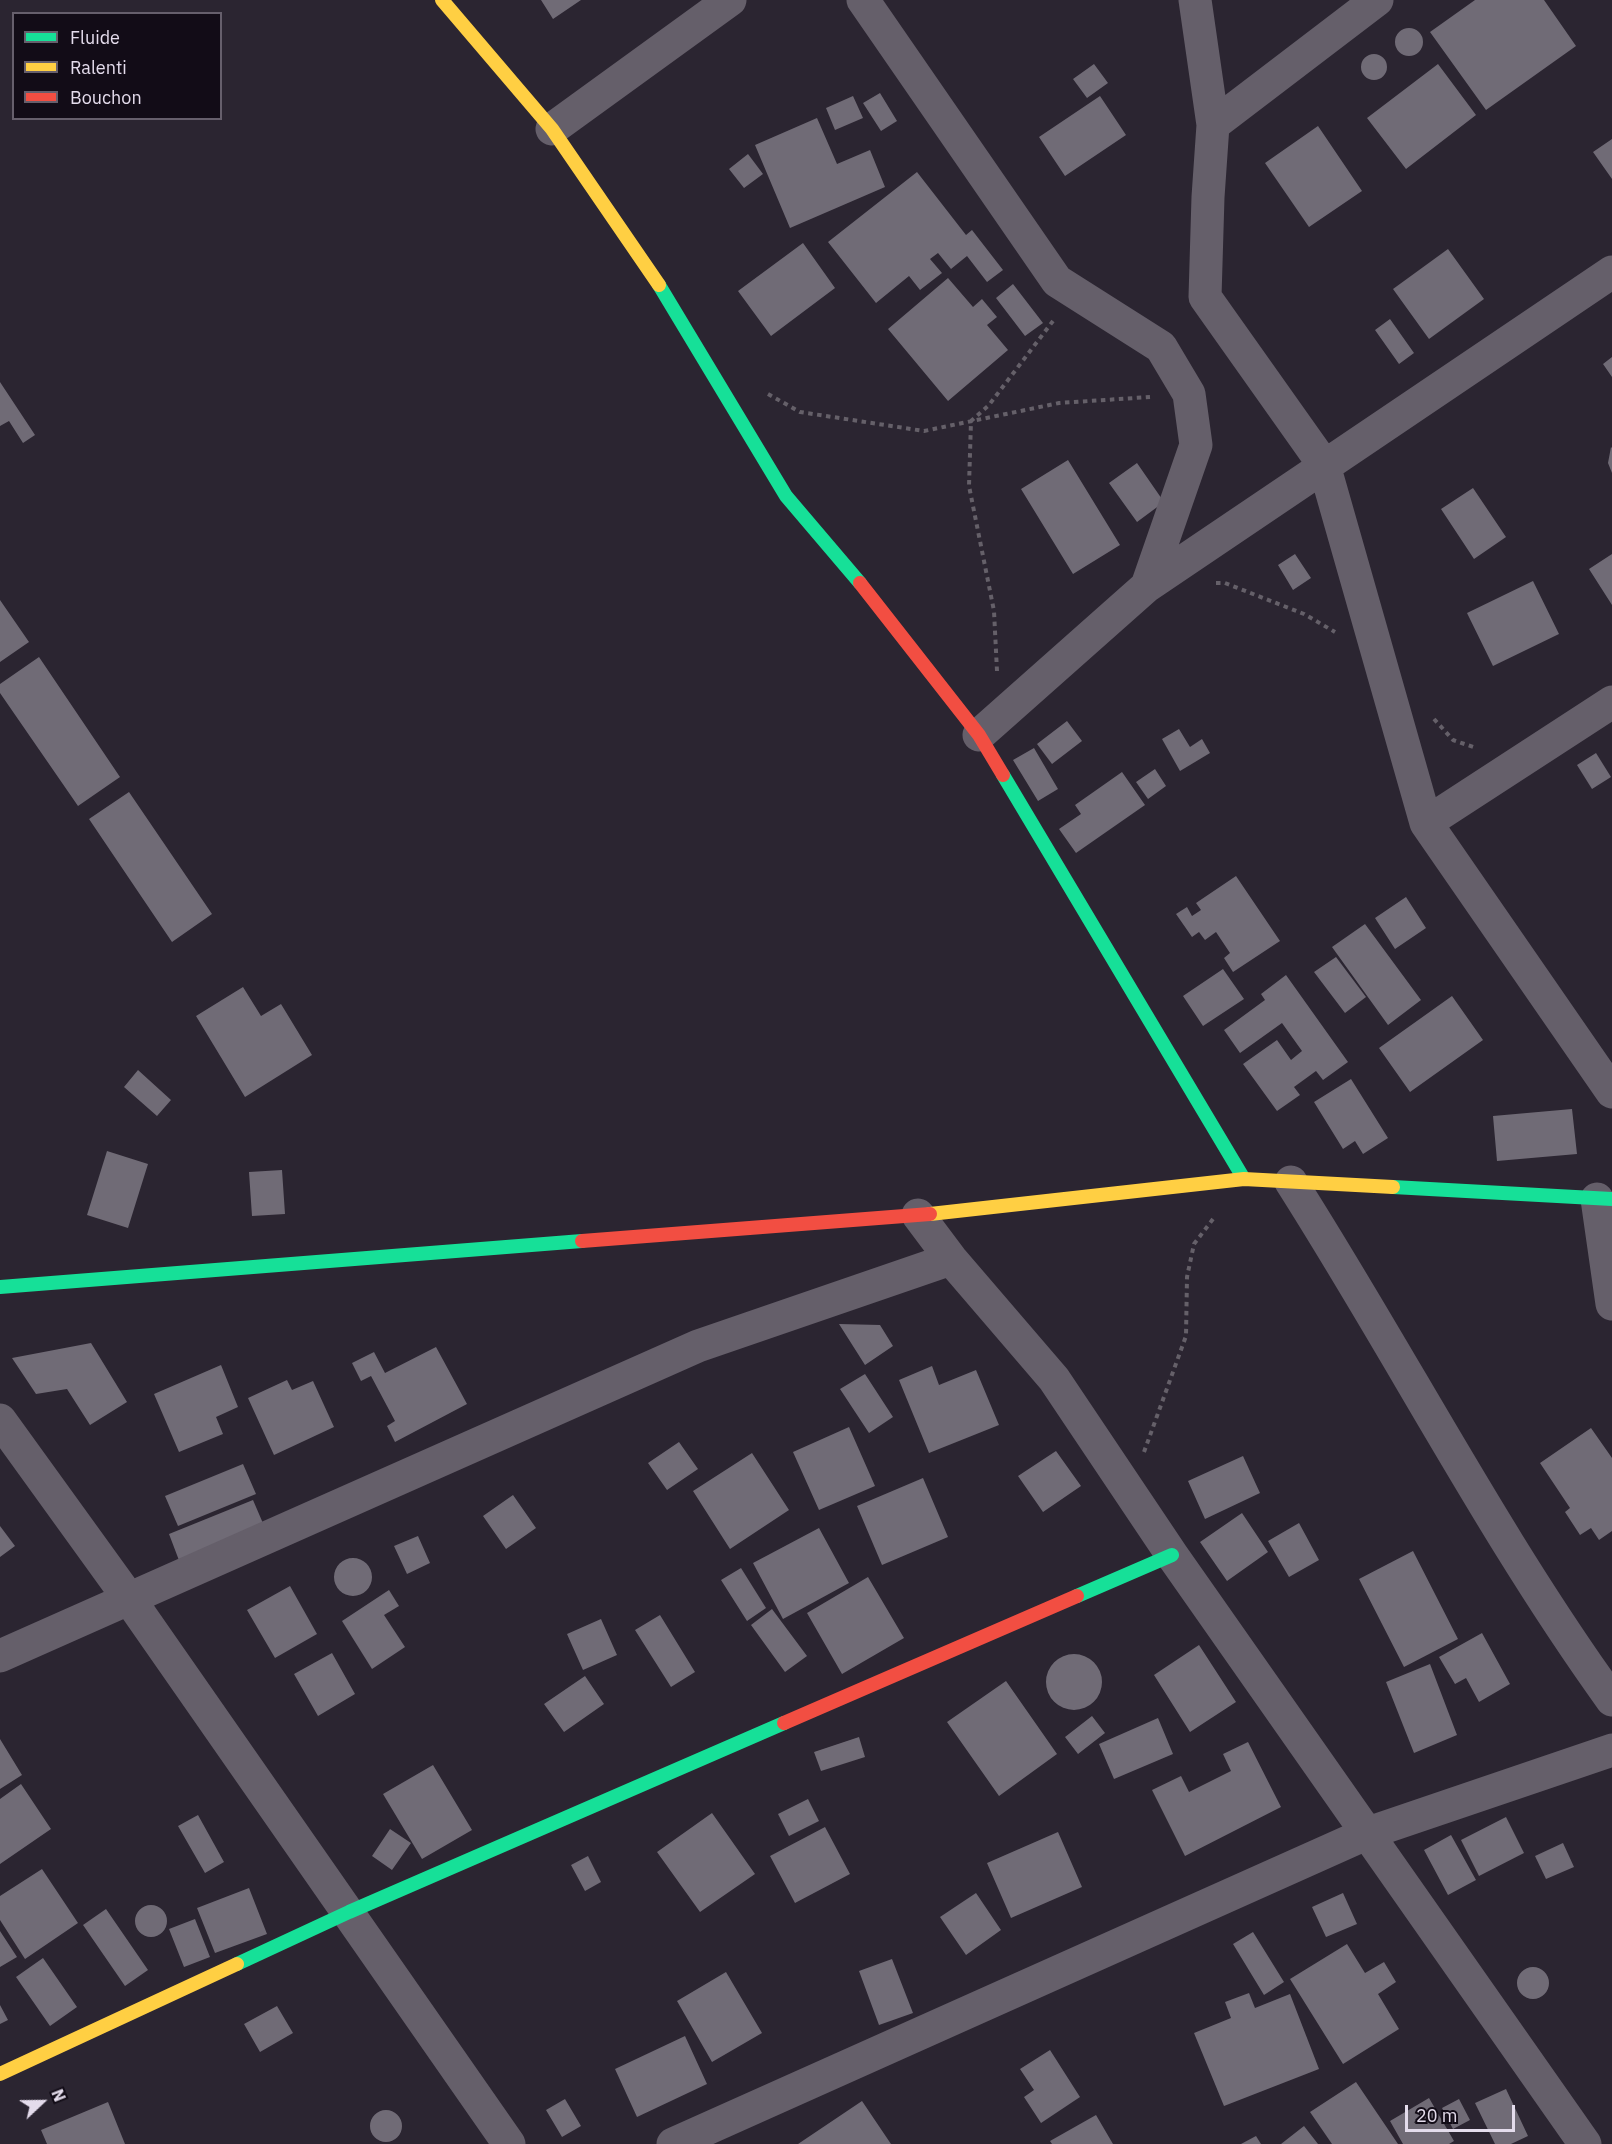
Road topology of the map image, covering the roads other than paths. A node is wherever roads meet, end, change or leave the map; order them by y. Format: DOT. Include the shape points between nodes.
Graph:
graph roads {
  1 [pos="442,0"];
  2 [pos="730,0"];
  3 [pos="863,0"];
  4 [pos="1195,0"];
  5 [pos="1377,0"];
  6 [pos="1213,125"];
  7 [pos="552,129"];
  8 [pos="1612,272"];
  9 [pos="1324,465"];
  10 [pos="1147,586"];
  11 [pos="1612,702"];
  12 [pos="989,726"];
  13 [pos="1426,823"];
  14 [pos="1612,1092"];
  15 [pos="1244,1179"];
  16 [pos="1291,1182"];
  17 [pos="1604,1199"];
  18 [pos="918,1215"];
  19 [pos="951,1258"];
  20 [pos="0,1287"];
  21 [pos="1612,1304"];
  22 [pos="0,1420"];
  23 [pos="1172,1555"];
  24 [pos="130,1600"];
  25 [pos="0,1656"];
  26 [pos="1612,1700"];
  27 [pos="1612,1750"];
  28 [pos="1368,1833"];
  29 [pos="349,1912"];
  30 [pos="0,2074"];
  31 [pos="509,2144"];
  32 [pos="673,2144"];
  33 [pos="1585,2144"];
  1 -- 7 [label="street"];
  2 -- 7 [label="street"];
  3 -- 10 [label="street" via="1057,281 1161,347 1189,394 1196,445"];
  4 -- 6 [label="street"];
  5 -- 6 [label="street"];
  6 -- 9 [label="street" via="1205,297"];
  7 -- 12 [label="street" via="648,267 786,496"];
  8 -- 9 [label="street"];
  9 -- 10 [label="street"];
  9 -- 13 [label="street"];
  10 -- 12 [label="street"];
  11 -- 13 [label="street"];
  12 -- 15 [label="street"];
  13 -- 14 [label="street"];
  15 -- 16 [label="street"];
  15 -- 18 [label="street"];
  16 -- 17 [label="street"];
  16 -- 26 [label="street" via="1348,1271 1495,1523"];
  17 -- 21 [label="street"];
  18 -- 19 [label="street"];
  18 -- 20 [label="street"];
  19 -- 23 [label="street" via="1054,1379"];
  19 -- 24 [label="street" via="698,1346"];
  22 -- 24 [label="street"];
  23 -- 28 [label="street"];
  23 -- 29 [label="street"];
  24 -- 25 [label="street"];
  24 -- 29 [label="street"];
  27 -- 28 [label="street"];
  28 -- 32 [label="street"];
  28 -- 33 [label="street"];
  29 -- 30 [label="street"];
  29 -- 31 [label="street"];
}
